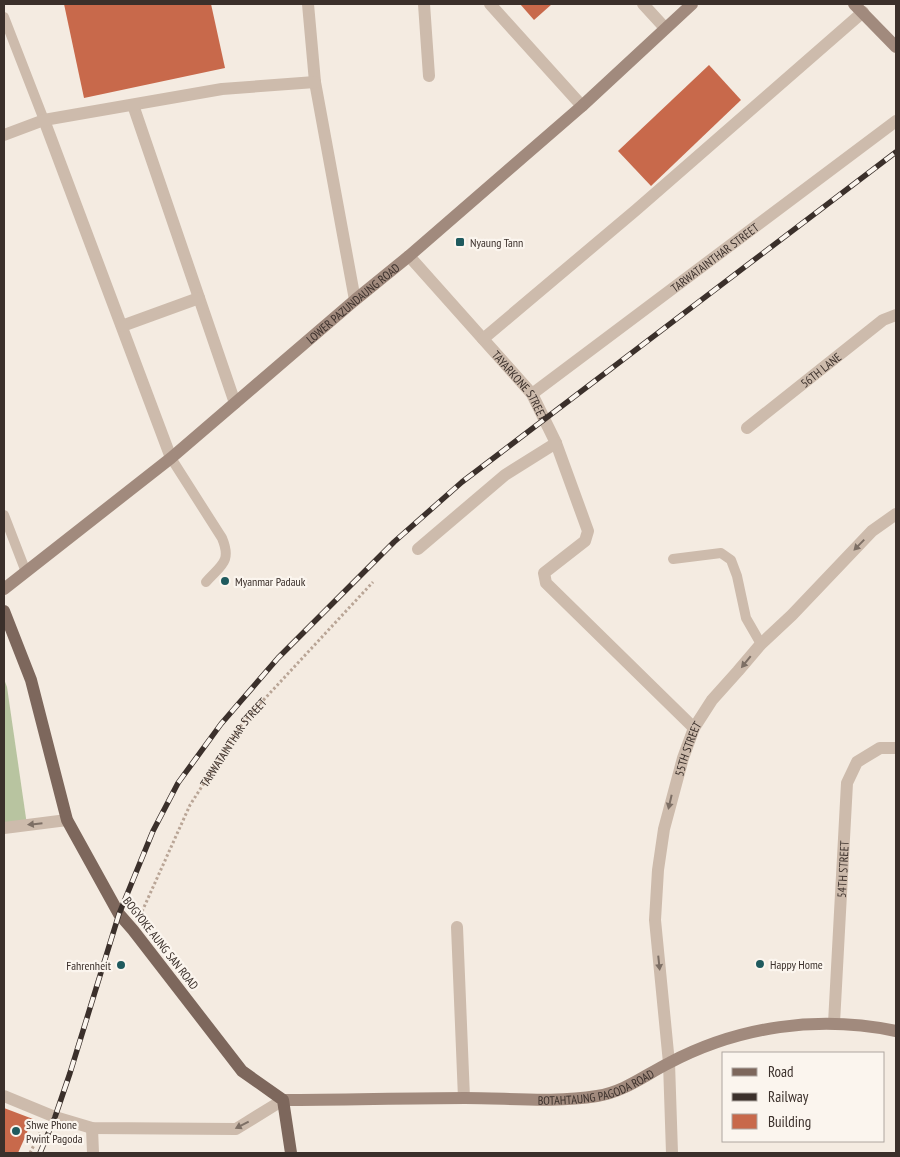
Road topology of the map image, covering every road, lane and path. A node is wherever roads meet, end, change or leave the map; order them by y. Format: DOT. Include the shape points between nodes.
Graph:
graph roads {
  1 [pos="308,4"];
  2 [pos="424,4"];
  3 [pos="490,4"];
  4 [pos="643,4"];
  5 [pos="692,4"];
  6 [pos="859,8"];
  7 [pos="4,17"];
  8 [pos="665,28"];
  9 [pos="896,46"];
  10 [pos="430,76"];
  11 [pos="315,82"];
  12 [pos="133,105"];
  13 [pos="582,106"];
  14 [pos="44,120"];
  15 [pos="896,121"];
  16 [pos="4,135"];
  17 [pos="409,256"];
  18 [pos="199,298"];
  19 [pos="355,300"];
  20 [pos="896,315"];
  21 [pos="122,326"];
  22 [pos="483,339"];
  23 [pos="532,394"];
  24 [pos="234,403"];
  25 [pos="746,428"];
  26 [pos="556,443"];
  27 [pos="171,458"];
  28 [pos="896,514"];
  29 [pos="4,515"];
  30 [pos="418,549"];
  31 [pos="673,559"];
  32 [pos="26,572"];
  33 [pos="206,582"];
  34 [pos="373,582"];
  35 [pos="4,589"];
  36 [pos="4,611"];
  37 [pos="761,644"];
  38 [pos="694,728"];
  39 [pos="896,748"];
  40 [pos="67,820"];
  41 [pos="4,828"];
  42 [pos="456,927"];
  43 [pos="133,930"];
  44 [pos="834,1023"];
  45 [pos="896,1031"];
  46 [pos="669,1063"];
  47 [pos="4,1096"];
  48 [pos="464,1098"];
  49 [pos="283,1100"];
  50 [pos="49,1115"];
  51 [pos="92,1128"];
  52 [pos="30,1153"];
  53 [pos="93,1153"];
  54 [pos="291,1153"];
  55 [pos="672,1153"];
  1 -- 11 [label="street"];
  2 -- 10 [label="street"];
  3 -- 13 [label="street"];
  4 -- 8 [label="street"];
  5 -- 8 [label="main road, LOWER PAZUNDAUNG ROAD"];
  6 -- 9 [label="main road"];
  6 -- 22 [label="street" via="636,210"];
  7 -- 14 [label="lane"];
  8 -- 13 [label="main road, LOWER PAZUNDAUNG ROAD"];
  11 -- 12 [label="street" via="222,89"];
  11 -- 19 [label="street"];
  12 -- 14 [label="street"];
  12 -- 18 [label="street"];
  13 -- 17 [label="main road, LOWER PAZUNDAUNG ROAD"];
  14 -- 16 [label="street"];
  14 -- 21 [label="street"];
  15 -- 23 [label="street, TARWATAINTHAR STREET"];
  17 -- 19 [label="main road, LOWER PAZUNDAUNG ROAD"];
  17 -- 22 [label="street, TAYARKONE STREET"];
  18 -- 21 [label="street"];
  18 -- 24 [label="street"];
  19 -- 24 [label="main road, LOWER PAZUNDAUNG ROAD"];
  20 -- 25 [label="street, 56TH LANE" via="883,320"];
  21 -- 27 [label="street"];
  22 -- 23 [label="street, TAYARKONE STREET"];
  23 -- 26 [label="street, TAYARKONE STREET"];
  24 -- 27 [label="main road, LOWER PAZUNDAUNG ROAD"];
  26 -- 30 [label="street" via="505,475"];
  26 -- 38 [label="street, TAYARKONE STREET" via="588,531 585,541 544,573 546,583"];
  27 -- 32 [label="main road, LOWER PAZUNDAUNG ROAD"];
  27 -- 33 [label="lane" via="227,550 225,561"];
  28 -- 37 [label="street, 55TH STREET, one-way" via="872,531"];
  29 -- 32 [label="lane"];
  31 -- 37 [label="lane" via="721,553 731,560 746,618"];
  32 -- 35 [label="main road, LOWER PAZUNDAUNG ROAD"];
  34 -- 43 [label="path, TARWATAINTHAR STREET" via="244,722 190,805"];
  36 -- 40 [label="main road, BOGYOKE AUNG SAN ROAD" via="31,680"];
  37 -- 38 [label="street, 55TH STREET, one-way" via="712,700"];
  38 -- 46 [label="street, 55TH STREET, one-way" via="674,786 658,870 655,920"];
  39 -- 44 [label="street, 54TH STREET" via="880,748 856,762 847,783"];
  40 -- 41 [label="street, one-way"];
  40 -- 43 [label="main road, BOGYOKE AUNG SAN ROAD" via="119,914"];
  42 -- 48 [label="street"];
  43 -- 49 [label="main road, BOGYOKE AUNG SAN ROAD" via="242,1071"];
  44 -- 45 [label="main road, BOTAHTAUNG PAGODA ROAD"];
  44 -- 46 [label="main road, BOTAHTAUNG PAGODA ROAD" via="768,1028 736,1036"];
  46 -- 48 [label="main road, BOTAHTAUNG PAGODA ROAD" via="626,1088 599,1096 566,1099"];
  46 -- 55 [label="street, 55TH STREET"];
  47 -- 50 [label="street"];
  48 -- 49 [label="main road, BOTAHTAUNG PAGODA ROAD"];
  49 -- 51 [label="street, one-way" via="236,1129"];
  49 -- 54 [label="main road"];
  50 -- 51 [label="street"];
  50 -- 52 [label="path"];
  51 -- 53 [label="street"];
}
